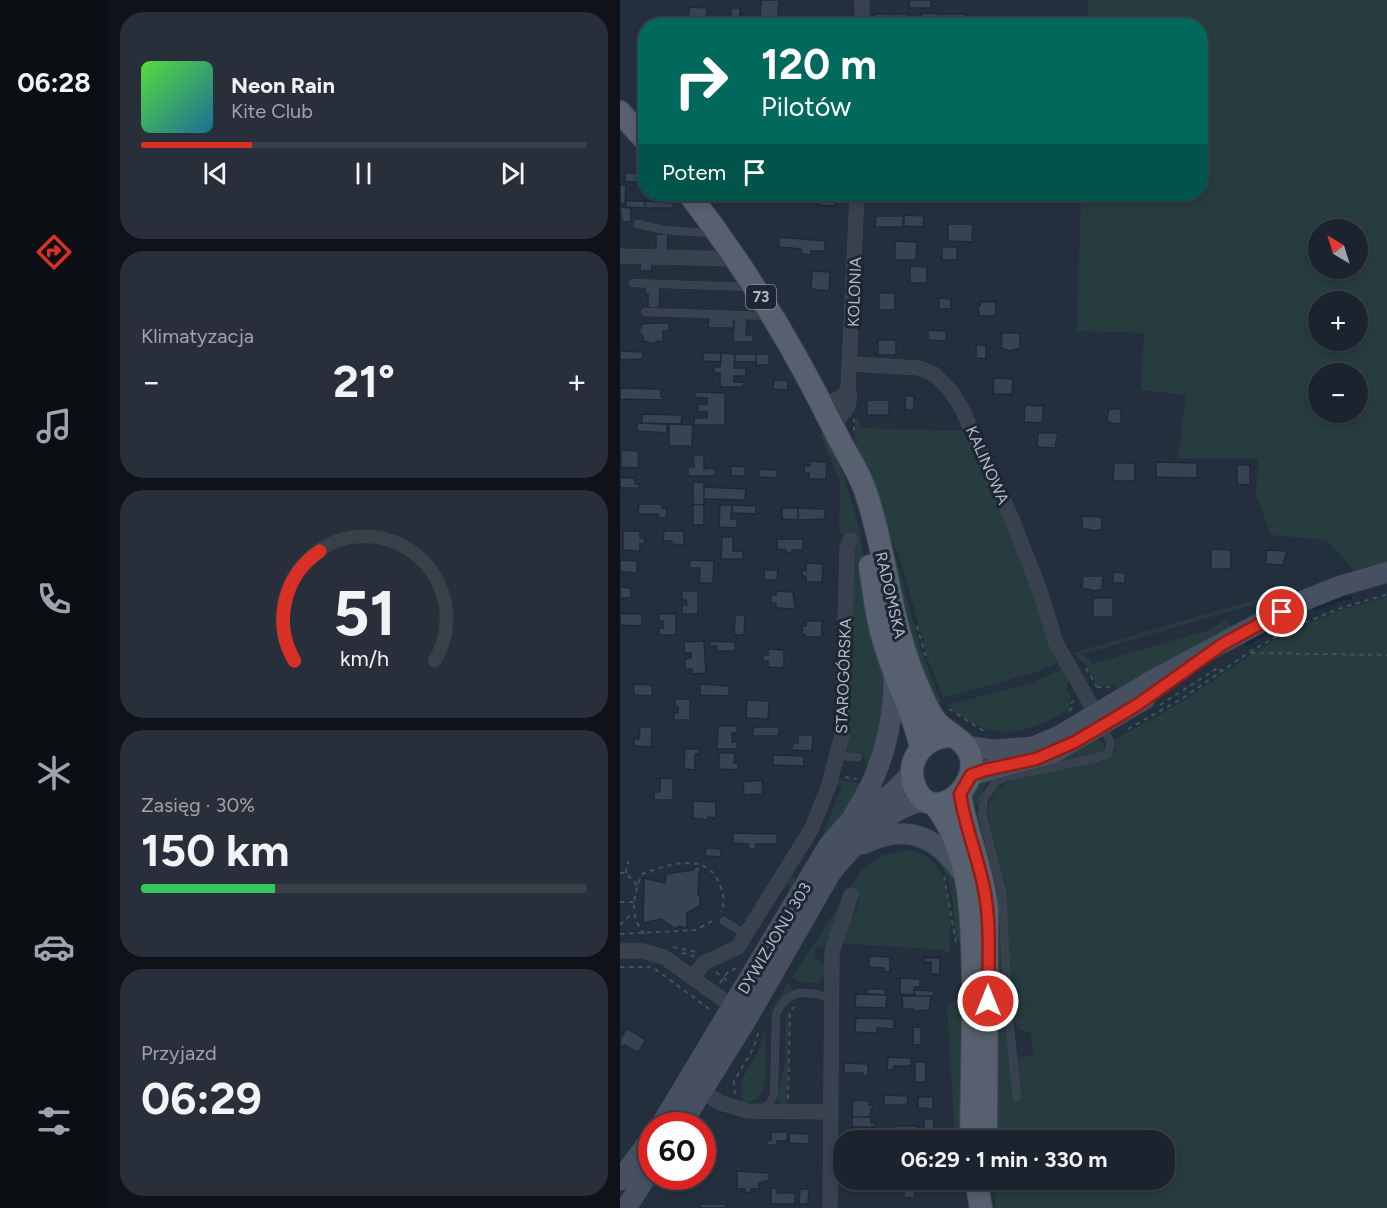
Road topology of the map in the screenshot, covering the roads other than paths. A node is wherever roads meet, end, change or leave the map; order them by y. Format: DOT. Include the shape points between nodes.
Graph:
graph roads {
  1 [pos="862,0"];
  2 [pos="862,18"];
  3 [pos="620,112"];
  4 [pos="638,132"];
  5 [pos="694,201"];
  6 [pos="857,201"];
  7 [pos="638,224"];
  8 [pos="719,233"];
  9 [pos="620,256"];
  10 [pos="737,259"];
  11 [pos="633,283"];
  12 [pos="755,287"];
  13 [pos="645,312"];
  14 [pos="773,316"];
  15 [pos="851,364"];
  16 [pos="827,415"];
  17 [pos="843,447"];
  18 [pos="850,540"];
  19 [pos="1388,572"];
  20 [pos="894,671"];
  21 [pos="1092,715"];
  22 [pos="956,732"];
  23 [pos="921,748"];
  24 [pos="837,756"];
  25 [pos="858,757"];
  26 [pos="912,773"];
  27 [pos="966,784"];
  28 [pos="930,803"];
  29 [pos="850,821"];
  30 [pos="843,856"];
  31 [pos="955,876"];
  32 [pos="851,895"];
  33 [pos="724,921"];
  34 [pos="746,935"];
  35 [pos="620,951"];
  36 [pos="693,978"];
  37 [pos="832,998"];
  38 [pos="733,1007"];
  39 [pos="701,1091"];
  40 [pos="1017,1098"];
  41 [pos="762,1109"];
  42 [pos="668,1112"];
  43 [pos="689,1112"];
  44 [pos="831,1112"];
  45 [pos="971,1130"];
  46 [pos="986,1130"];
  47 [pos="638,1156"];
  48 [pos="620,1180"];
  49 [pos="638,1190"];
  50 [pos="626,1208"];
  51 [pos="830,1208"];
  1 -- 2 [label="street"];
  3 -- 4 [label="main road"];
  5 -- 8 [label="main road, RADOMSKA / 73"];
  6 -- 15 [label="street, KOLONIA"];
  7 -- 8 [label="lane" via="664,230"];
  8 -- 10 [label="main road, RADOMSKA / 73"];
  9 -- 10 [label="street"];
  10 -- 12 [label="main road, RADOMSKA / 73"];
  11 -- 12 [label="lane"];
  12 -- 14 [label="main road, RADOMSKA / 73"];
  13 -- 14 [label="lane"];
  14 -- 16 [label="main road, RADOMSKA / 73"];
  15 -- 16 [label="street, KOLONIA" via="848,390"];
  15 -- 21 [label="street, KALINOWA" via="919,368 934,374 951,391 1012,519 1056,643"];
  16 -- 17 [label="main road, RADOMSKA / 73"];
  17 -- 20 [label="main road, RADOMSKA / 73" via="863,525 875,605"];
  17 -- 22 [label="main road, RADOMSKA / 73" via="866,492 917,686 935,720"];
  18 -- 24 [label="street, STAROGÓRSKA" via="842,735"];
  19 -- 21 [label="main road" via="1316,595"];
  20 -- 23 [label="main road, RADOMSKA / 73"];
  20 -- 29 [label="main road" via="893,702 882,761"];
  21 -- 22 [label="main road" via="1033,747 994,750"];
  21 -- 27 [label="main road" via="1045,756 985,770"];
  21 -- 40 [label="lane" via="1111,743 1108,754 1005,777 996,782 982,806 1002,891"];
  22 -- 23 [label="main road"];
  22 -- 27 [label="main road" via="971,756"];
  23 -- 26 [label="main road"];
  24 -- 25 [label="lane"];
  24 -- 34 [label="street, STAROGÓRSKA" via="811,830"];
  26 -- 28 [label="main road" via="916,791"];
  26 -- 29 [label="main road, DYWIZJONU 303" via="892,793"];
  27 -- 28 [label="main road" via="951,801"];
  27 -- 46 [label="main road" via="966,826 981,871 987,909"];
  28 -- 30 [label="main road, DYWIZJONU 303" via="913,804 879,824"];
  28 -- 31 [label="main road" via="943,815 953,839"];
  29 -- 38 [label="main road, DYWIZJONU 303" via="823,855"];
  30 -- 31 [label="main road" via="883,836 910,833 946,852"];
  30 -- 39 [label="main road, DYWIZJONU 303"];
  31 -- 45 [label="main road" via="972,951"];
  32 -- 37 [label="street" via="832,952"];
  33 -- 34 [label="lane"];
  34 -- 36 [label="street, STAROGÓRSKA" via="734,949 704,963"];
  35 -- 36 [label="street" via="659,955"];
  36 -- 38 [label="street"];
  37 -- 41 [label="lane" via="803,992 787,998 781,1006 776,1014 774,1094"];
  37 -- 44 [label="street"];
  38 -- 42 [label="main road, DYWIZJONU 303"];
  39 -- 41 [label="street" via="736,1108"];
  39 -- 43 [label="main road, DYWIZJONU 303"];
  41 -- 44 [label="street"];
  44 -- 51 [label="street"];
  47 -- 48 [label="main road"];
  49 -- 50 [label="main road"];
}
